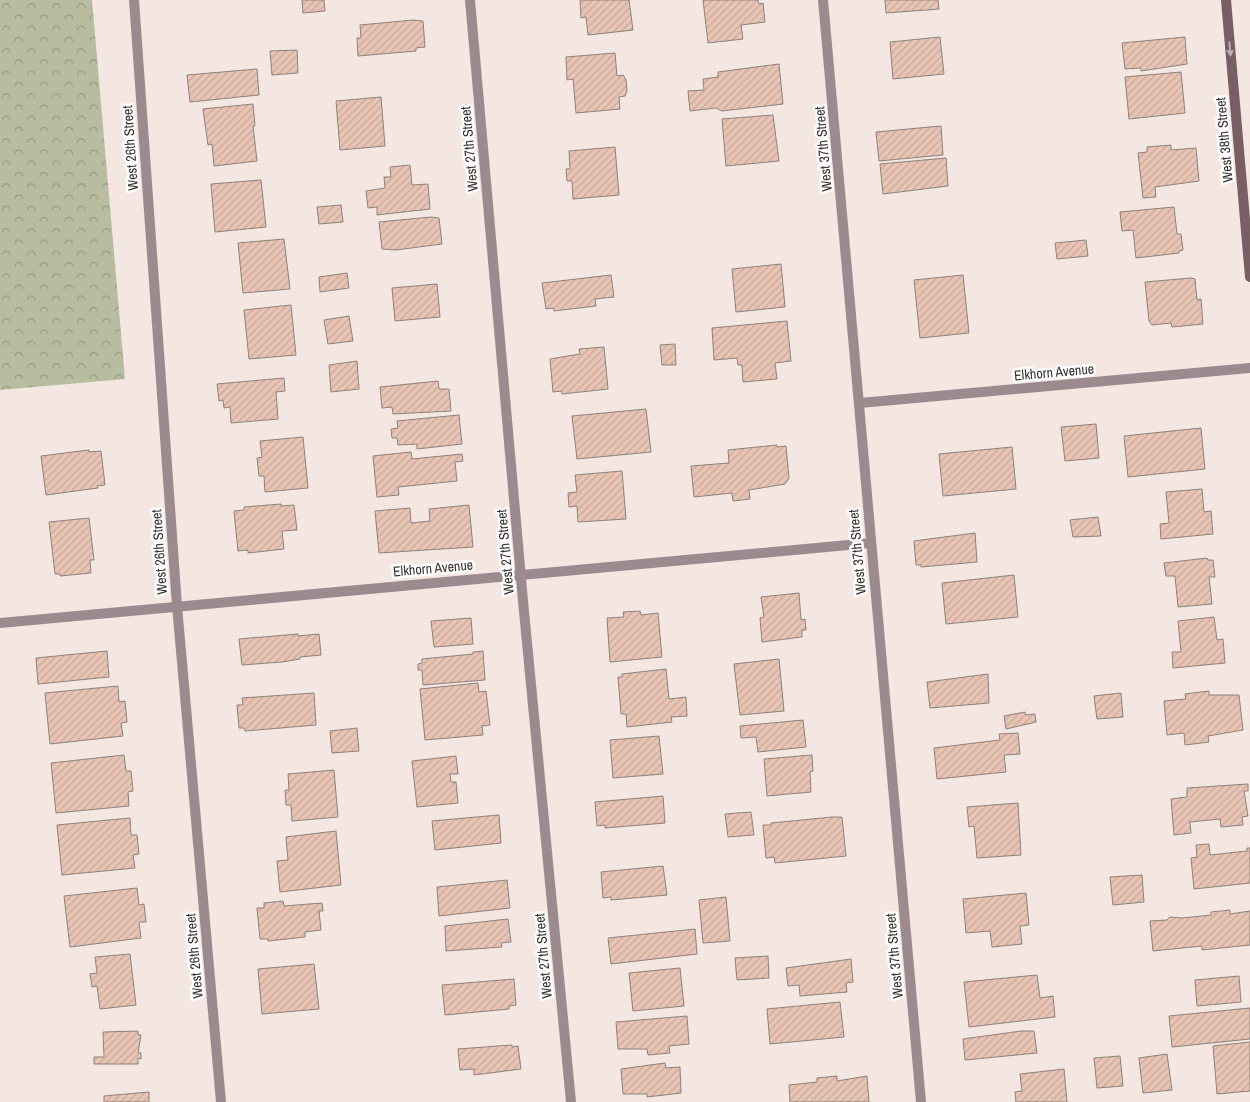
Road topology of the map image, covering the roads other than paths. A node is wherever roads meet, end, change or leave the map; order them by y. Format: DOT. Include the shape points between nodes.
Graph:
graph roads {
  1 [pos="134,0"];
  2 [pos="470,0"];
  3 [pos="824,0"];
  4 [pos="1226,0"];
  5 [pos="1250,278"];
  6 [pos="1250,368"];
  7 [pos="860,403"];
  8 [pos="870,543"];
  9 [pos="520,574"];
  10 [pos="177,606"];
  11 [pos="0,623"];
  12 [pos="221,1102"];
  13 [pos="571,1102"];
  14 [pos="921,1102"];
  1 -- 10 [label="street, West 26th Street"];
  2 -- 9 [label="street, West 27th Street"];
  3 -- 7 [label="street, West 37th Street"];
  4 -- 5 [label="street, West 38th Street, one-way"];
  6 -- 7 [label="street, Elkhorn Avenue"];
  7 -- 8 [label="street, West 37th Street"];
  8 -- 9 [label="street, Elkhorn Avenue"];
  8 -- 14 [label="street, West 37th Street"];
  9 -- 10 [label="street, Elkhorn Avenue"];
  9 -- 13 [label="street, West 27th Street"];
  10 -- 11 [label="street, Elkhorn Avenue"];
  10 -- 12 [label="street, West 26th Street"];
}
